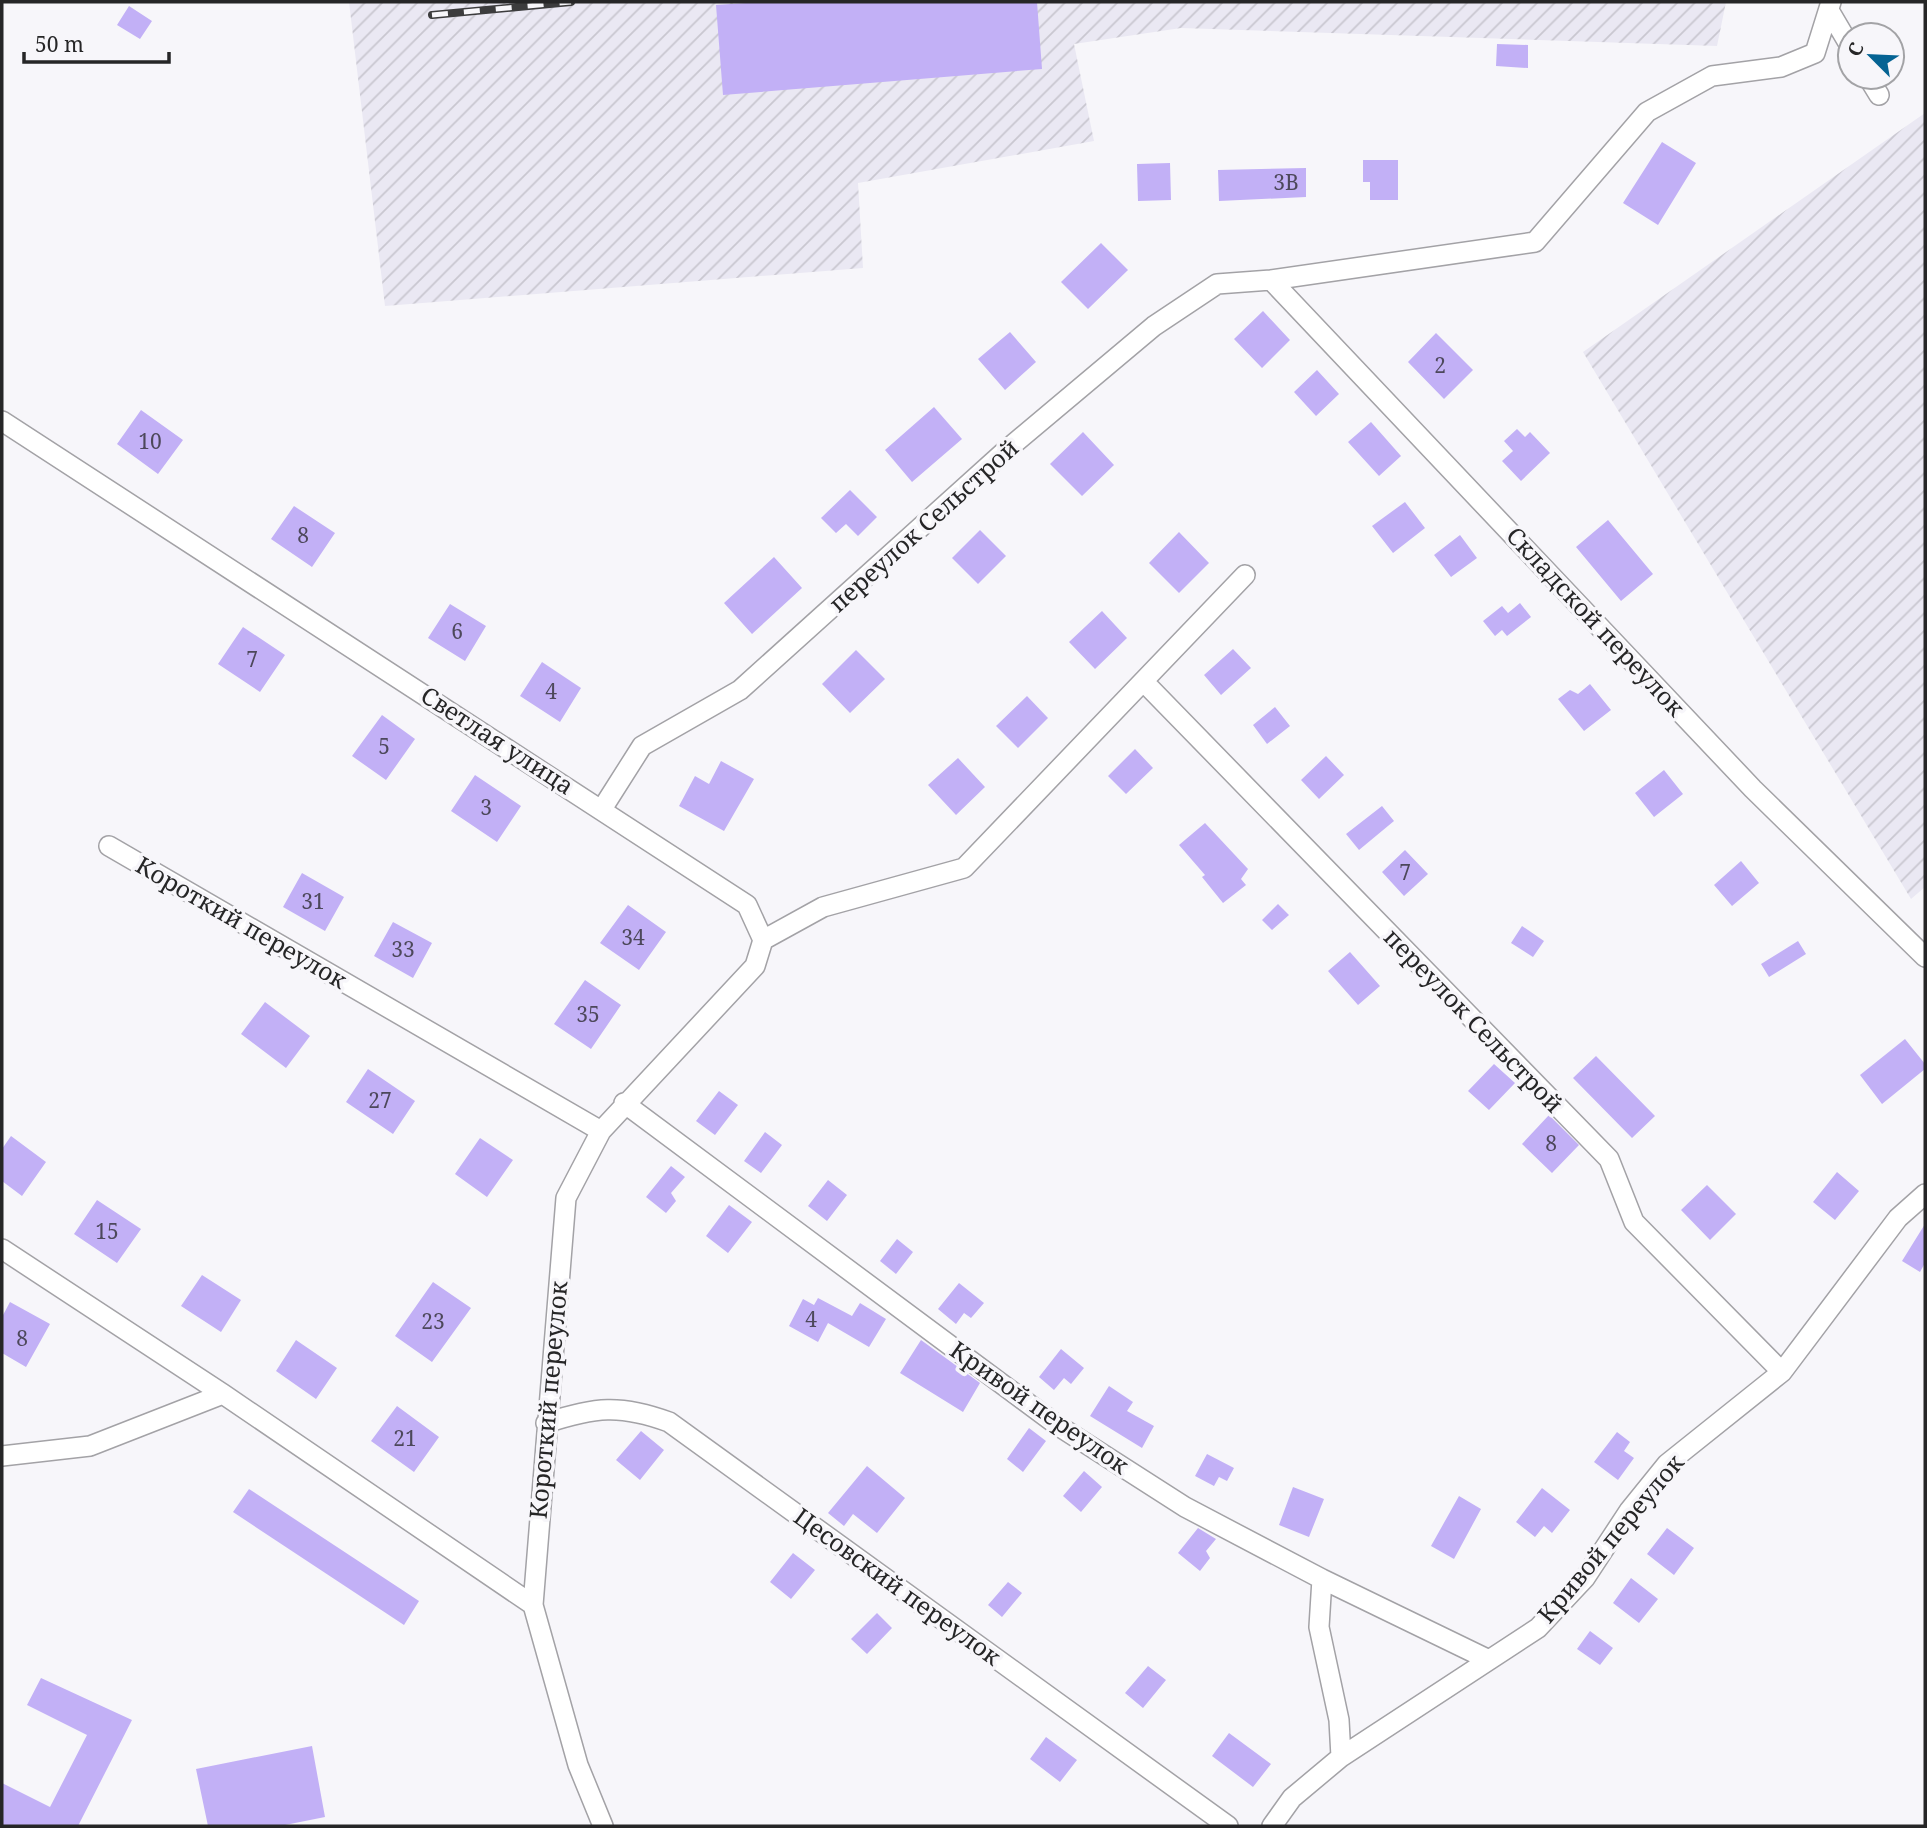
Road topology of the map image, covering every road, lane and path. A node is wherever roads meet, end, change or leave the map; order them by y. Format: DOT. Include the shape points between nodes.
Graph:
graph roads {
  1 [pos="1830,7"];
  2 [pos="1876,91"];
  3 [pos="1878,95"];
  4 [pos="1271,280"];
  5 [pos="2,421"];
  6 [pos="1245,575"];
  7 [pos="1144,682"];
  8 [pos="602,809"];
  9 [pos="109,846"];
  10 [pos="763,940"];
  11 [pos="1925,957"];
  12 [pos="624,1103"];
  13 [pos="601,1131"];
  14 [pos="1925,1194"];
  15 [pos="2,1249"];
  16 [pos="1782,1372"];
  17 [pos="223,1394"];
  18 [pos="546,1423"];
  19 [pos="2,1456"];
  20 [pos="1322,1579"];
  21 [pos="533,1605"];
  22 [pos="1487,1659"];
  23 [pos="1341,1757"];
  24 [pos="603,1826"];
  25 [pos="1228,1826"];
  26 [pos="1272,1826"];
  1 -- 4 [label="street, переулок Сельстрой" via="1815,53 1781,67 1712,76 1647,112 1535,242"];
  2 -- 3 [label="street"];
  4 -- 8 [label="street, переулок Сельстрой" via="1217,284 1154,326 1004,452 740,690 642,746"];
  4 -- 11 [label="street, Складской переулок" via="1753,789"];
  5 -- 8 [label="street, Светлая улица"];
  6 -- 7 [label="street"];
  7 -- 10 [label="street" via="964,868 823,908"];
  7 -- 16 [label="street, переулок Сельстрой" via="1609,1160 1634,1222"];
  8 -- 10 [label="street, Светлая улица" via="747,905"];
  9 -- 13 [label="street, Короткий переулок"];
  10 -- 12 [label="street" via="754,966"];
  12 -- 13 [label="street"];
  12 -- 20 [label="street, Кривой переулок" via="1057,1425 1185,1507"];
  13 -- 18 [label="street, Короткий переулок" via="566,1198"];
  14 -- 16 [label="street, Кривой переулок" via="1898,1218"];
  15 -- 17 [label="street"];
  16 -- 22 [label="street, Кривой переулок" via="1667,1464 1585,1578 1538,1628"];
  17 -- 19 [label="street" via="90,1446"];
  17 -- 21 [label="street"];
  18 -- 21 [label="street, Короткий переулок"];
  18 -- 25 [label="street, Цесовский переулок" via="591,1409 639,1411 669,1422"];
  20 -- 22 [label="street, Кривой переулок"];
  20 -- 23 [label="street" via="1319,1627 1339,1720"];
  21 -- 24 [label="street, Короткий переулок" via="578,1765"];
  22 -- 23 [label="street, Кривой переулок"];
  23 -- 26 [label="street, Кривой переулок" via="1292,1798"];
}
